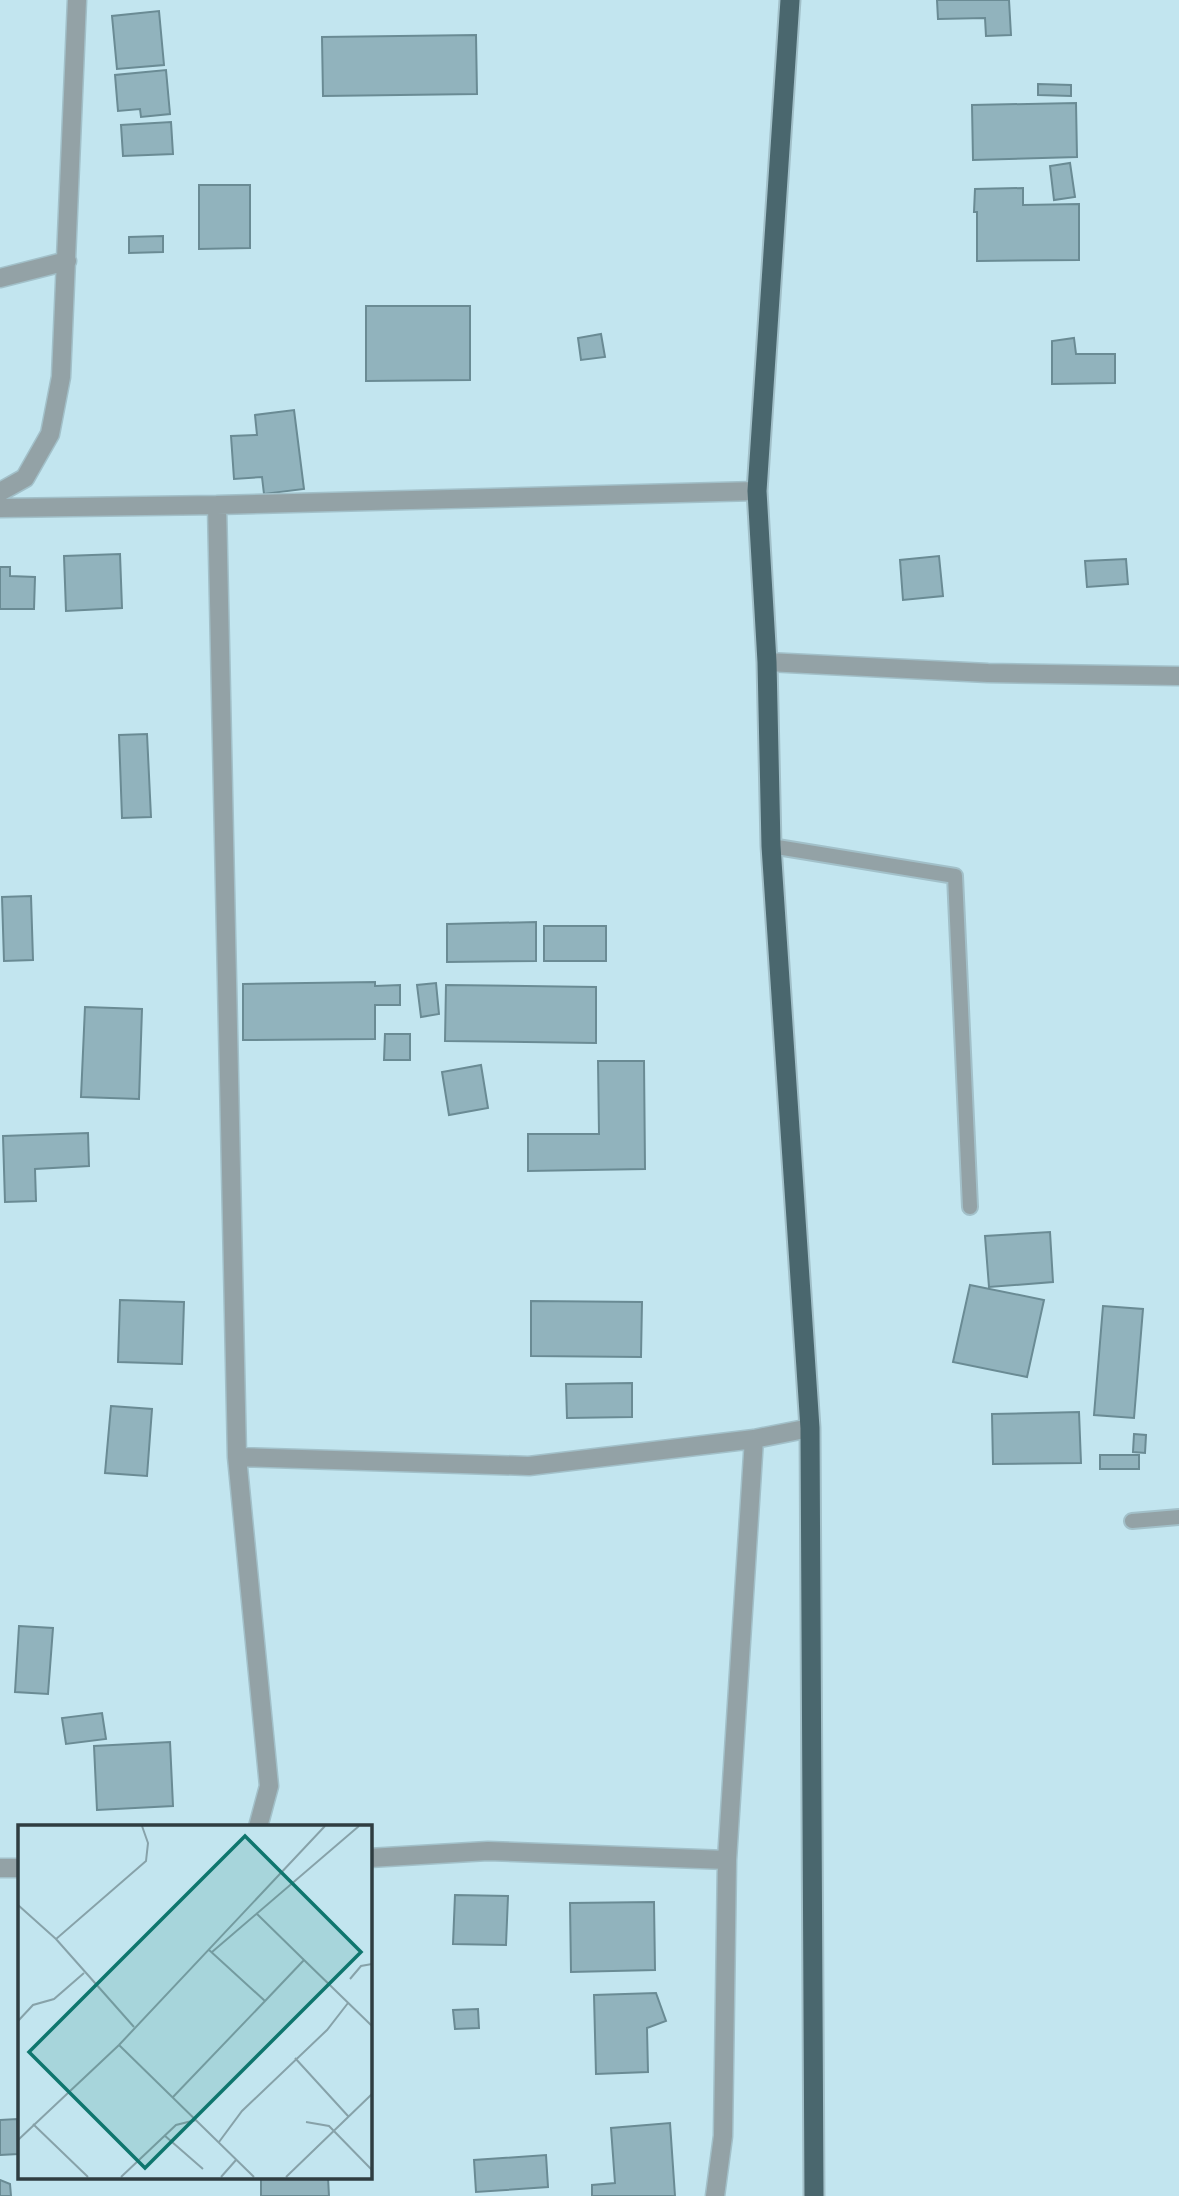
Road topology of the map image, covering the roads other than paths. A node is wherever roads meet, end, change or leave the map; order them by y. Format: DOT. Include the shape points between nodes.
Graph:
graph roads {
  1 [pos="78,0"];
  2 [pos="790,0"];
  3 [pos="66,261"];
  4 [pos="0,278"];
  5 [pos="757,491"];
  6 [pos="0,492"];
  7 [pos="217,505"];
  8 [pos="0,508"];
  9 [pos="767,662"];
  10 [pos="1179,676"];
  11 [pos="771,846"];
  12 [pos="970,1207"];
  13 [pos="810,1428"];
  14 [pos="754,1439"];
  15 [pos="237,1457"];
  16 [pos="1179,1517"];
  17 [pos="1132,1521"];
  18 [pos="259,1825"];
  19 [pos="371,1858"];
  20 [pos="727,1860"];
  21 [pos="0,1868"];
  22 [pos="18,1868"];
  23 [pos="715,2196"];
  24 [pos="814,2196"];
  1 -- 3 [label="street"];
  2 -- 5 [label="highway"];
  3 -- 4 [label="street"];
  3 -- 6 [label="street" via="61,377 50,433 25,478"];
  5 -- 7 [label="street"];
  5 -- 9 [label="highway"];
  7 -- 8 [label="street"];
  7 -- 15 [label="street"];
  9 -- 10 [label="street"];
  9 -- 11 [label="highway"];
  11 -- 12 [label="lane" via="956,876"];
  11 -- 13 [label="highway"];
  13 -- 14 [label="street"];
  13 -- 24 [label="highway"];
  14 -- 15 [label="street" via="529,1466"];
  14 -- 20 [label="street"];
  15 -- 18 [label="street" via="269,1786"];
  16 -- 17 [label="lane"];
  19 -- 20 [label="street" via="488,1851"];
  20 -- 23 [label="street" via="723,2136"];
  21 -- 22 [label="street"];
}
